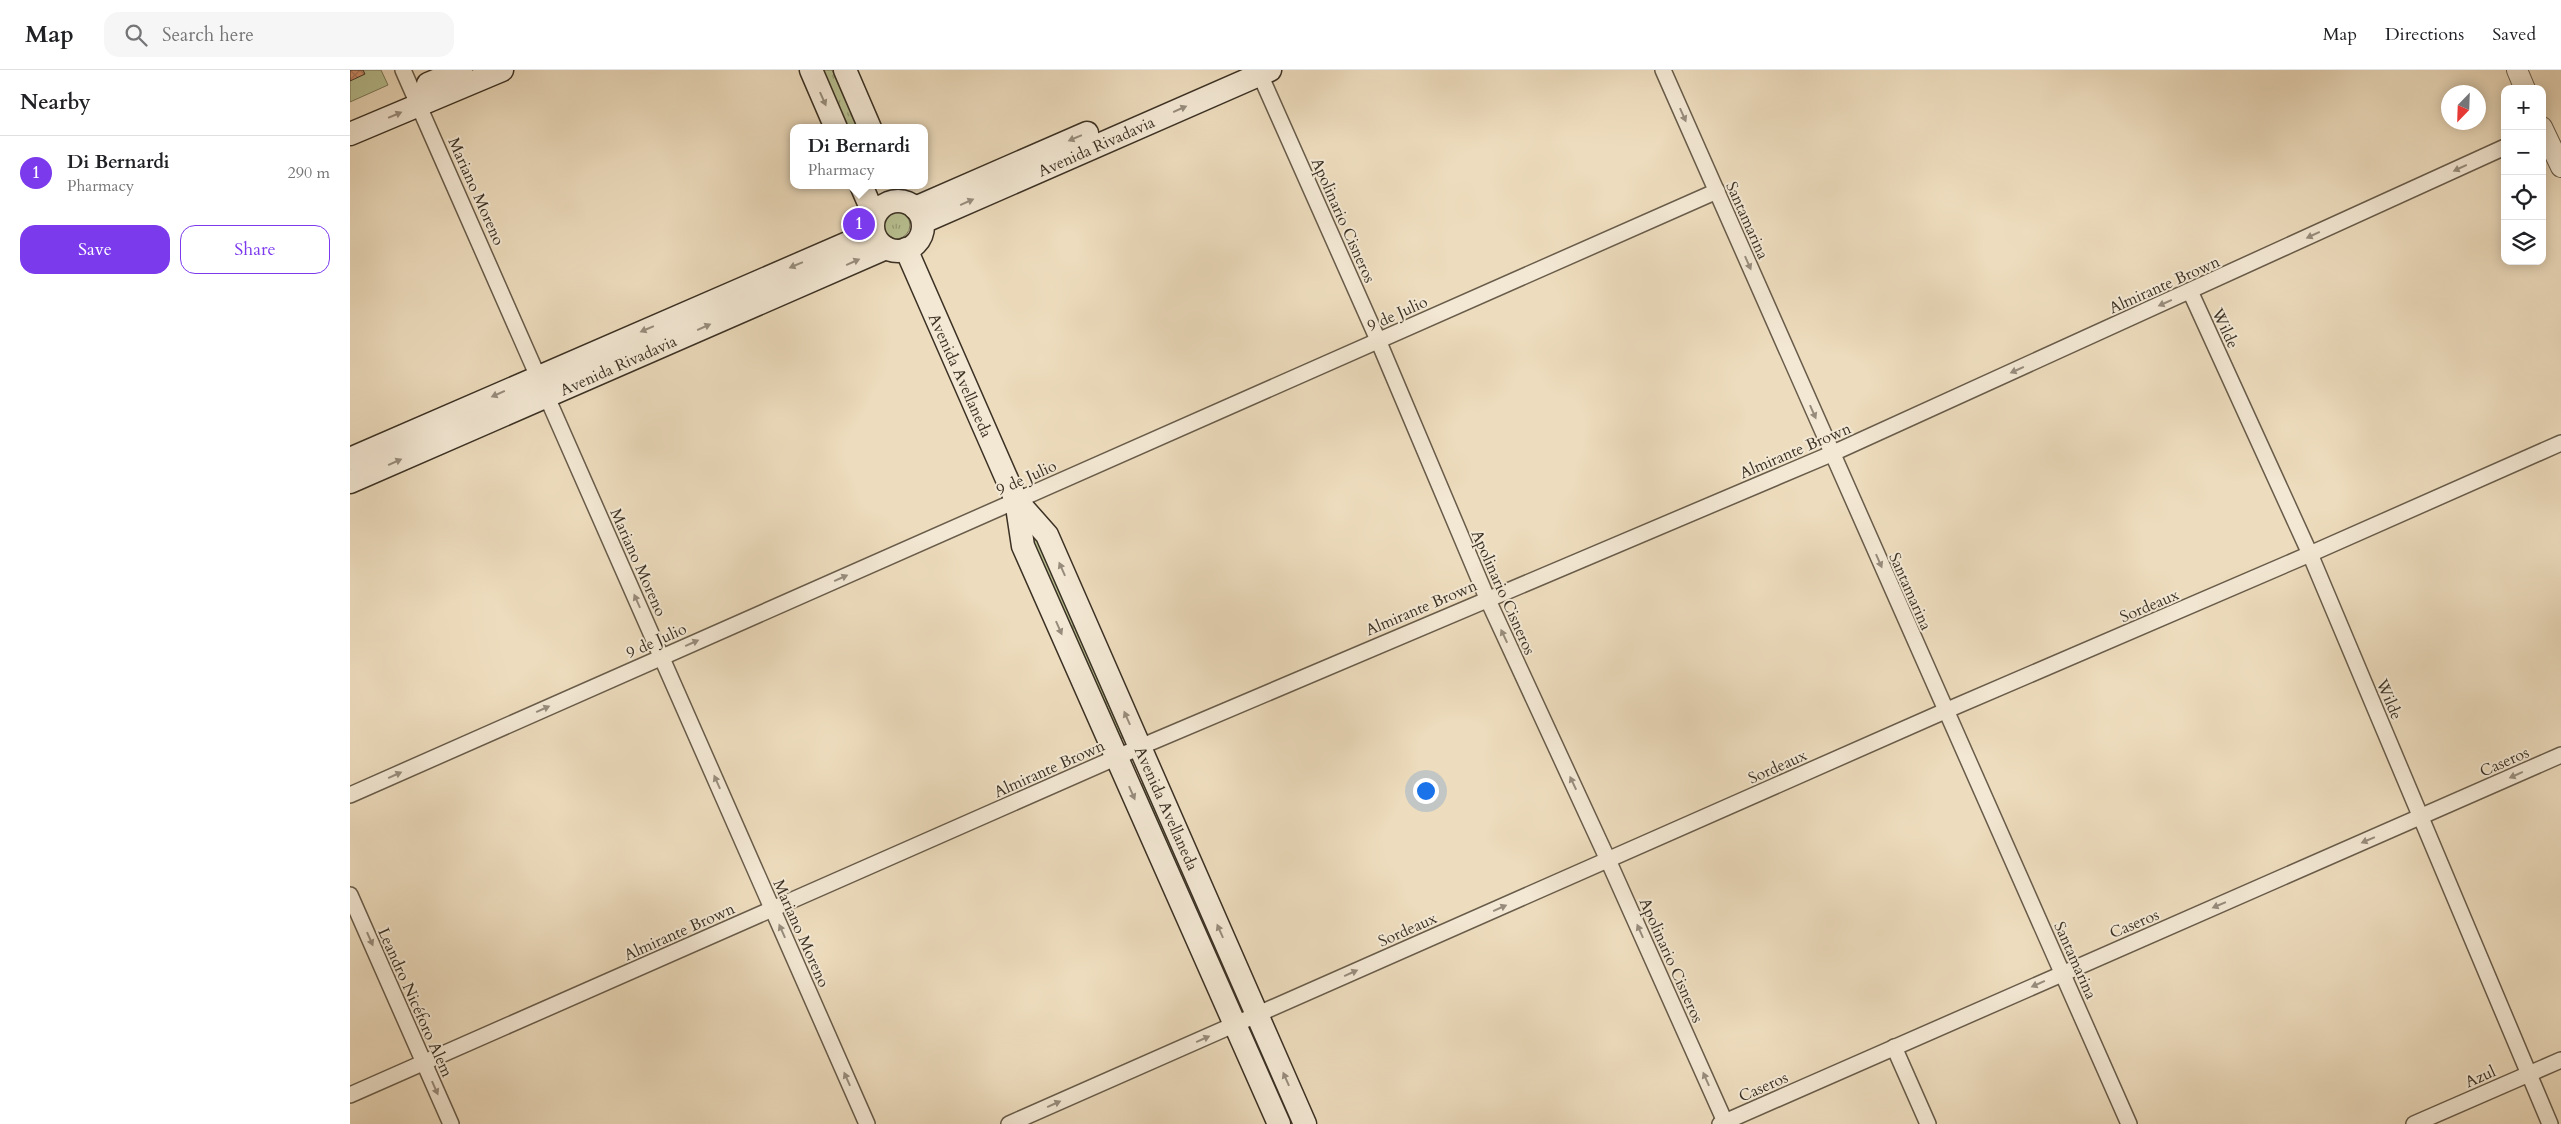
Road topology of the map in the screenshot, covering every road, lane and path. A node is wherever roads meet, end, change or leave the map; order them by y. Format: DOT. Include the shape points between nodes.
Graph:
graph roads {
  1 [pos="403,70"];
  2 [pos="461,70"];
  3 [pos="502,70"];
  4 [pos="811,70"];
  5 [pos="845,70"];
  6 [pos="1232,70"];
  7 [pos="1664,70"];
  8 [pos="2517,70"];
  9 [pos="1263,71"];
  10 [pos="2523,85"];
  11 [pos="416,98"];
  12 [pos="350,118"];
  13 [pos="834,124"];
  14 [pos="868,124"];
  15 [pos="2543,130"];
  16 [pos="350,134"];
  17 [pos="2501,150"];
  18 [pos="2561,167"];
  19 [pos="863,189"];
  20 [pos="1717,191"];
  21 [pos="908,204"];
  22 [pos="885,236"];
  23 [pos="2190,291"];
  24 [pos="1378,340"];
  25 [pos="543,386"];
  26 [pos="2561,443"];
  27 [pos="1832,454"];
  28 [pos="350,458"];
  29 [pos="350,482"];
  30 [pos="1016,500"];
  31 [pos="2310,554"];
  32 [pos="1487,598"];
  33 [pos="662,657"];
  34 [pos="1945,711"];
  35 [pos="1140,747"];
  36 [pos="2561,755"];
  37 [pos="1116,757"];
  38 [pos="350,795"];
  39 [pos="2421,817"];
  40 [pos="1608,860"];
  41 [pos="350,895"];
  42 [pos="772,909"];
  43 [pos="2062,973"];
  44 [pos="1257,1015"];
  45 [pos="1235,1024"];
  46 [pos="1894,1047"];
  47 [pos="2561,1060"];
  48 [pos="424,1062"];
  49 [pos="2528,1074"];
  50 [pos="350,1095"];
  51 [pos="1724,1123"];
  52 [pos="451,1124"];
  53 [pos="867,1124"];
  54 [pos="1009,1124"];
  55 [pos="1279,1124"];
  56 [pos="1305,1124"];
  57 [pos="1928,1124"];
  58 [pos="2129,1124"];
  59 [pos="2414,1124"];
  60 [pos="2550,1124"];
  1 -- 11 [label="street, Mariano Moreno"];
  2 -- 11 [label="main road"];
  3 -- 11 [label="main road"];
  4 -- 13 [label="main road, one-way"];
  5 -- 14 [label="main road"];
  6 -- 21 [label="main road, Avenida Rivadavia, one-way"];
  7 -- 20 [label="street, Santamarina, one-way"];
  8 -- 10 [label="street"];
  21 -- 9 [label="main road, Avenida Rivadavia, one-way"];
  9 -- 24 [label="street, Apolinario Cisneros"];
  11 -- 12 [label="main road"];
  16 -- 11 [label="main road, one-way"];
  11 -- 25 [label="street, Mariano Moreno"];
  15 -- 18 [label="street"];
  17 -- 23 [label="street, Almirante Brown, one-way"];
  19 -- 22 [label="main road, Avenida Avellaneda"];
  20 -- 24 [label="street, 9 de Julio"];
  20 -- 27 [label="street, Santamarina, one-way"];
  21 -- 22 [label="main road, Avenida Rivadavia" via="882,205"];
  21 -- 22 [label="main road" via="919,239"];
  22 -- 25 [label="main road, Avenida Rivadavia"];
  22 -- 30 [label="main road, Avenida Avellaneda"];
  23 -- 27 [label="street, Almirante Brown, one-way"];
  23 -- 31 [label="street, Wilde"];
  24 -- 30 [label="street, 9 de Julio"];
  24 -- 32 [label="street, Apolinario Cisneros"];
  25 -- 28 [label="main road, Avenida Rivadavia, one-way"];
  29 -- 25 [label="main road, Avenida Rivadavia, one-way"];
  33 -- 25 [label="street, Mariano Moreno, one-way"];
  26 -- 31 [label="street, Sordeaux"];
  27 -- 32 [label="street, Almirante Brown"];
  27 -- 34 [label="street, Santamarina, one-way"];
  33 -- 30 [label="street, 9 de Julio, one-way"];
  35 -- 30 [label="main road, Avenida Avellaneda, one-way" via="1047,535"];
  30 -- 37 [label="main road, Avenida Avellaneda, one-way" via="1023,546"];
  31 -- 34 [label="street, Sordeaux"];
  31 -- 39 [label="street, Wilde"];
  32 -- 35 [label="street, Almirante Brown"];
  40 -- 32 [label="street, Apolinario Cisneros, one-way"];
  38 -- 33 [label="street, 9 de Julio, one-way"];
  42 -- 33 [label="street, Mariano Moreno, one-way"];
  34 -- 40 [label="street, Sordeaux"];
  34 -- 43 [label="street, Santamarina"];
  35 -- 37 [label="street, Almirante Brown"];
  44 -- 35 [label="main road, Avenida Avellaneda, one-way"];
  36 -- 39 [label="street, Caseros, one-way"];
  37 -- 42 [label="street, Almirante Brown"];
  37 -- 45 [label="main road, Avenida Avellaneda, one-way"];
  39 -- 43 [label="street, Caseros, one-way"];
  39 -- 49 [label="street, Wilde"];
  44 -- 40 [label="street, Sordeaux, one-way"];
  51 -- 40 [label="street, Apolinario Cisneros, one-way"];
  41 -- 48 [label="street, Leandro Nicéforo Alem, one-way"];
  42 -- 48 [label="street, Almirante Brown"];
  53 -- 42 [label="street, Mariano Moreno, one-way"];
  43 -- 46 [label="street, Caseros, one-way"];
  43 -- 58 [label="street, Santamarina"];
  44 -- 45 [label="street, Sordeaux"];
  56 -- 44 [label="main road, Avenida Avellaneda, one-way"];
  54 -- 45 [label="street, Sordeaux, one-way"];
  45 -- 55 [label="main road, Avenida Avellaneda"];
  46 -- 51 [label="street, Caseros"];
  46 -- 57 [label="street"];
  47 -- 49 [label="street, Azul"];
  48 -- 50 [label="street, Almirante Brown"];
  48 -- 52 [label="street, Leandro Nicéforo Alem, one-way"];
  49 -- 59 [label="street, Azul"];
  49 -- 60 [label="street, Wilde"];
}
